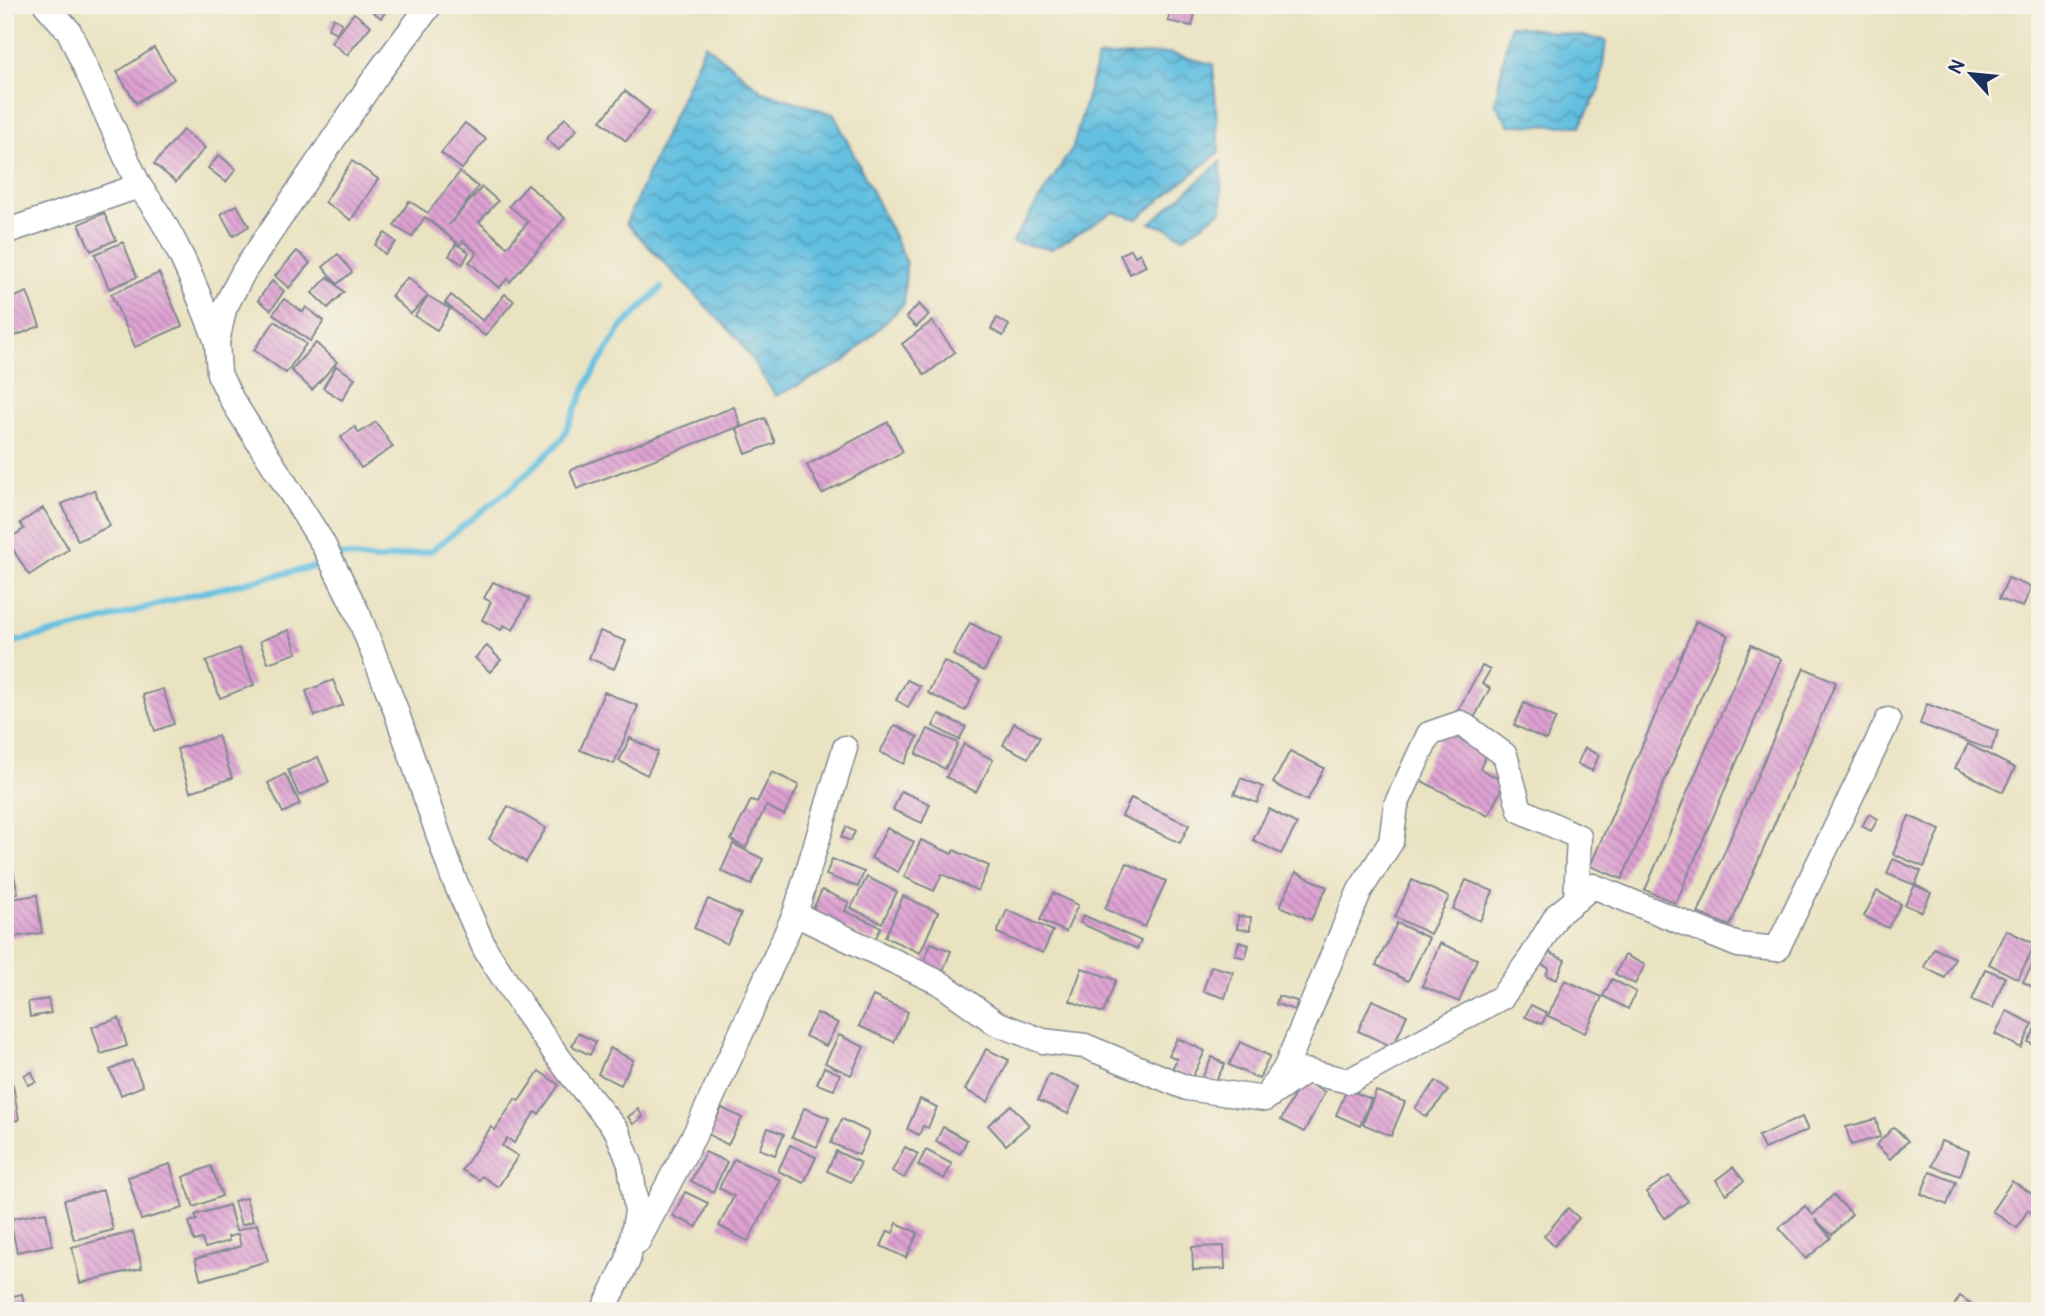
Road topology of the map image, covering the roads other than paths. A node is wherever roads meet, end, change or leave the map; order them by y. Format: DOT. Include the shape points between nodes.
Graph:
graph roads {
  1 [pos="46,5"];
  2 [pos="430,5"];
  3 [pos="139,186"];
  4 [pos="5,232"];
  5 [pos="216,342"];
  6 [pos="1888,720"];
  7 [pos="845,748"];
  8 [pos="1576,900"];
  9 [pos="795,914"];
  10 [pos="1265,1099"];
  11 [pos="628,1260"];
  12 [pos="603,1311"];
  1 -- 3 [label="street" via="69,31"];
  2 -- 5 [label="street" via="244,271 224,309"];
  3 -- 4 [label="street"];
  3 -- 5 [label="street" via="191,275"];
  5 -- 11 [label="street" via="219,374 232,400 336,568 375,654 453,877 485,949 569,1072 617,1131 630,1164 637,1213"];
  6 -- 8 [label="street" via="1777,949 1738,945 1593,887"];
  7 -- 9 [label="street"];
  8 -- 10 [label="street" via="1557,915 1502,997 1349,1081 1305,1071"];
  8 -- 10 [label="street" via="1580,837 1520,810 1504,755 1461,723 1429,734 1396,805 1391,842 1360,891 1285,1069"];
  9 -- 10 [label="street" via="940,983 996,1023 1043,1041 1085,1046 1187,1088"];
  9 -- 11 [label="street" via="698,1128"];
  11 -- 12 [label="street"];
}
